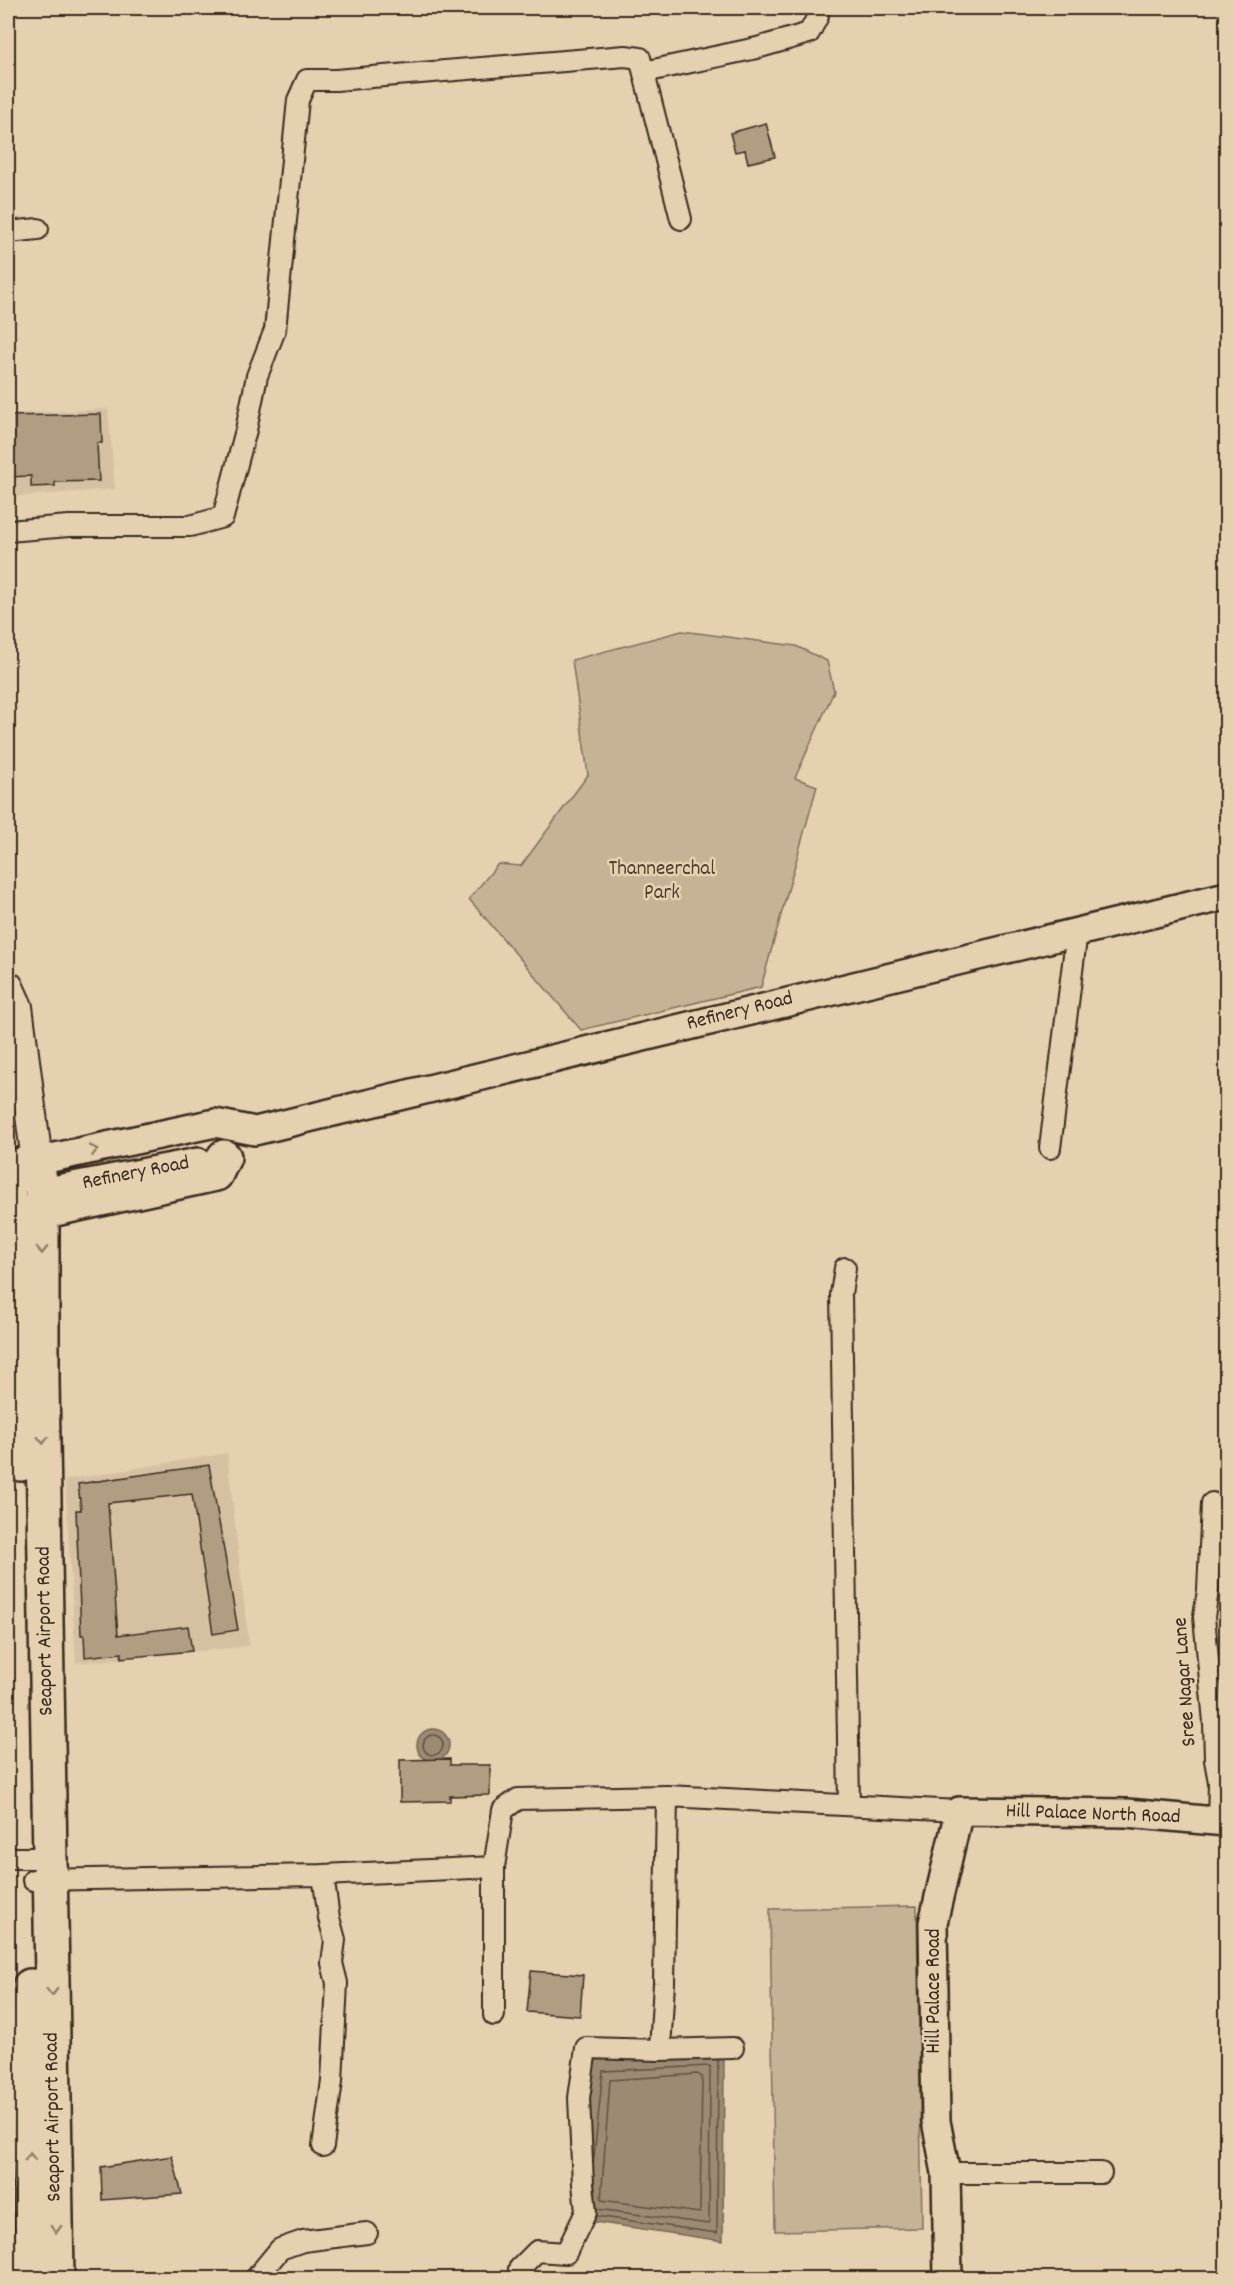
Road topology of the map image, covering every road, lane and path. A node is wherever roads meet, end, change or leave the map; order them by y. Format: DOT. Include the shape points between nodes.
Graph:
graph roads {
  1 [pos="817,8"];
  2 [pos="644,72"];
  3 [pos="681,219"];
  4 [pos="38,229"];
  5 [pos="8,232"];
  6 [pos="8,531"];
  7 [pos="1227,896"];
  8 [pos="1077,931"];
  9 [pos="12,997"];
  10 [pos="255,1131"];
  11 [pos="1050,1148"];
  12 [pos="224,1157"];
  13 [pos="26,1184"];
  14 [pos="845,1268"];
  15 [pos="13,1368"];
  16 [pos="1212,1503"];
  17 [pos="1218,1562"];
  18 [pos="668,1796"];
  19 [pos="849,1805"];
  20 [pos="959,1811"];
  21 [pos="1222,1821"];
  22 [pos="494,1867"];
  23 [pos="31,1869"];
  24 [pos="323,1875"];
  25 [pos="494,2016"];
  26 [pos="734,2048"];
  27 [pos="660,2050"];
  28 [pos="18,2098"];
  29 [pos="323,2145"];
  30 [pos="946,2173"];
  31 [pos="1101,2173"];
  32 [pos="367,2234"];
  33 [pos="33,2278"];
  34 [pos="57,2278"];
  35 [pos="256,2278"];
  36 [pos="519,2278"];
  37 [pos="948,2278"];
  1 -- 2 [label="street" via="818,16 809,33"];
  2 -- 3 [label="street"];
  2 -- 6 [label="street" via="640,58 625,56 308,80 298,100 275,330 257,376 223,517 190,526 69,526"];
  4 -- 5 [label="street"];
  7 -- 8 [label="main road, Refinery Road"];
  8 -- 10 [label="main road, Refinery Road"];
  8 -- 11 [label="street"];
  9 -- 13 [label="main road, Seaport Airport Road"];
  10 -- 12 [label="main road, Refinery Road"];
  13 -- 10 [label="main road, Refinery Road, one-way" via="215,1124"];
  12 -- 13 [label="highway" via="216,1174"];
  13 -- 15 [label="highway, Seaport Airport Road"];
  13 -- 23 [label="highway, Seaport Airport Road, one-way" via="42,1381"];
  14 -- 19 [label="street" via="841,1294"];
  15 -- 23 [label="highway, Seaport Airport Road"];
  16 -- 17 [label="street, Sree Nagar Lane"];
  17 -- 21 [label="street, Sree Nagar Lane" via="1204,1617"];
  18 -- 19 [label="street"];
  18 -- 22 [label="street" via="518,1799 503,1810"];
  18 -- 27 [label="street"];
  19 -- 20 [label="street"];
  20 -- 21 [label="main road, Hill Palace North Road" via="1127,1813"];
  20 -- 30 [label="main road, Hill Palace Road" via="933,1923 936,2121"];
  22 -- 24 [label="street"];
  22 -- 25 [label="street"];
  23 -- 24 [label="street"];
  23 -- 28 [label="highway, Seaport Airport Road"];
  23 -- 34 [label="highway, Seaport Airport Road, one-way"];
  24 -- 29 [label="street" via="335,1940 332,1963 337,1983 332,2081"];
  26 -- 27 [label="street"];
  27 -- 36 [label="street" via="586,2048 579,2098 586,2212 566,2253 537,2251 519,2269"];
  33 -- 28 [label="highway, Seaport Airport Road, one-way"];
  30 -- 31 [label="street"];
  30 -- 37 [label="main road, Hill Palace Road"];
  32 -- 35 [label="street" via="303,2241 280,2249"];
}
